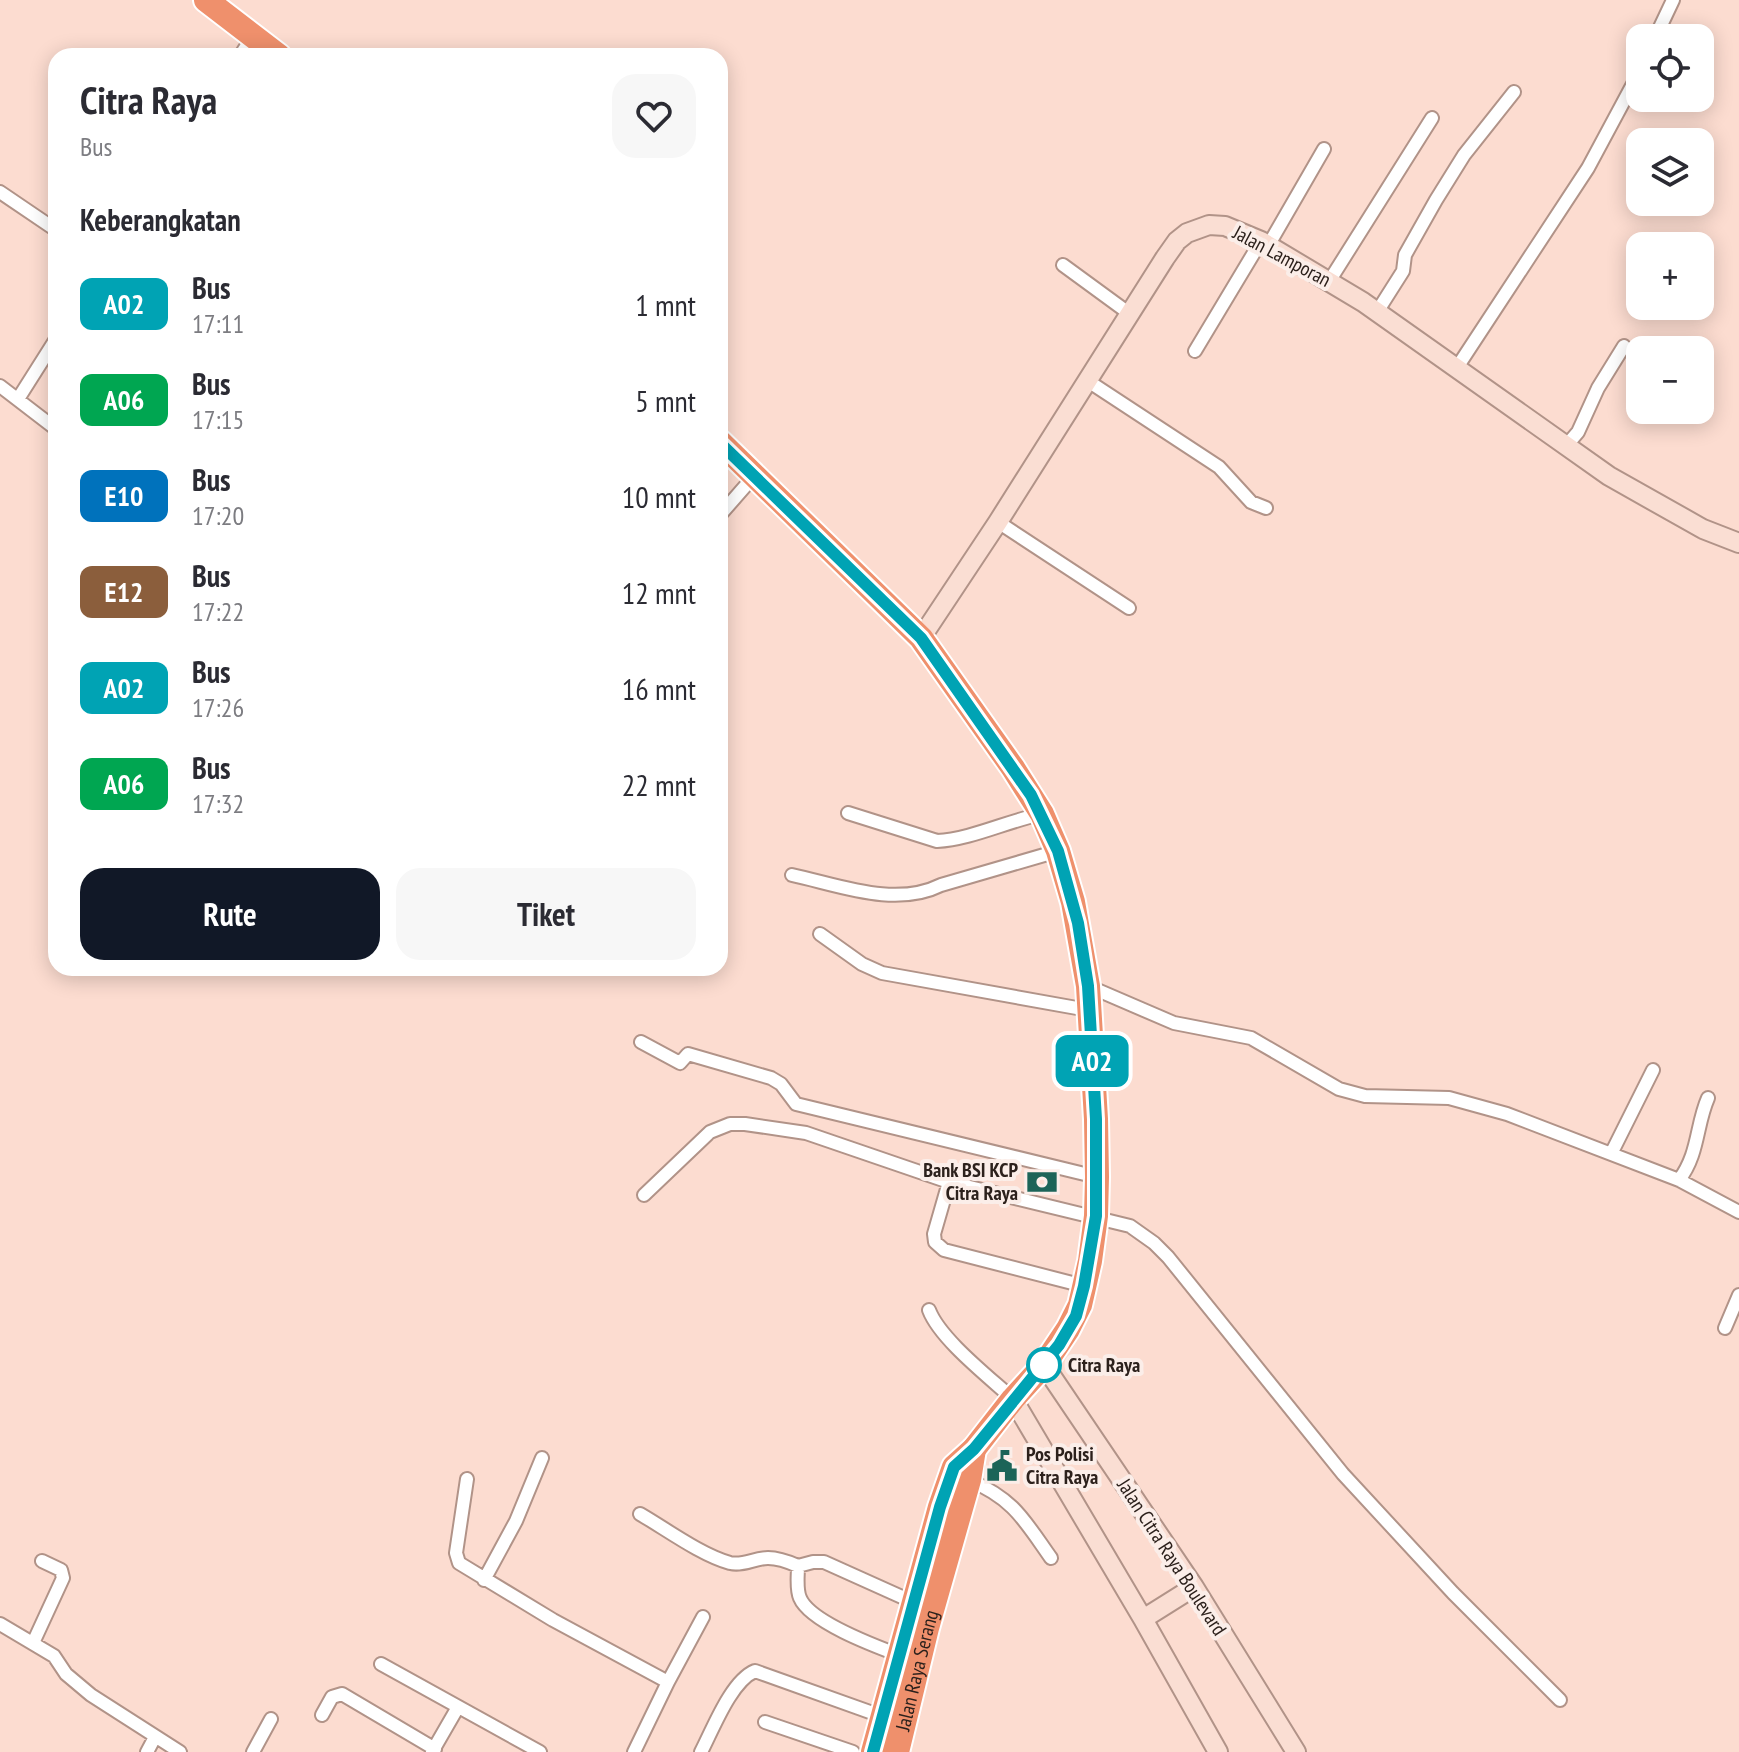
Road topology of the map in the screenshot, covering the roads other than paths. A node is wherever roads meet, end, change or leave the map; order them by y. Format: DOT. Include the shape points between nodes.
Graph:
graph roads {
  1 [pos="206,0"];
  2 [pos="1673,0"];
  3 [pos="1662,24"];
  4 [pos="246,46"];
  5 [pos="1514,92"];
  6 [pos="1626,97"];
  7 [pos="1432,118"];
  8 [pos="1324,149"];
  9 [pos="0,192"];
  10 [pos="48,225"];
  11 [pos="1265,244"];
  12 [pos="1063,265"];
  13 [pos="1330,280"];
  14 [pos="1377,312"];
  15 [pos="1130,314"];
  16 [pos="1624,346"];
  17 [pos="1195,351"];
  18 [pos="48,352"];
  19 [pos="1456,369"];
  20 [pos="1088,381"];
  21 [pos="0,386"];
  22 [pos="18,399"];
  23 [pos="48,423"];
  24 [pos="1566,446"];
  25 [pos="728,450"];
  26 [pos="755,475"];
  27 [pos="728,506"];
  28 [pos="1266,508"];
  29 [pos="998,522"];
  30 [pos="1739,543"];
  31 [pos="1129,608"];
  32 [pos="921,638"];
  33 [pos="848,813"];
  34 [pos="1042,814"];
  35 [pos="1058,851"];
  36 [pos="792,875"];
  37 [pos="820,934"];
  38 [pos="1088,998"];
  39 [pos="641,1042"];
  40 [pos="1653,1070"];
  41 [pos="1708,1098"];
  42 [pos="1612,1152"];
  43 [pos="1097,1177"];
  44 [pos="1679,1180"];
  45 [pos="949,1182"];
  46 [pos="644,1195"];
  47 [pos="1737,1208"];
  48 [pos="1096,1216"];
  49 [pos="1084,1286"];
  50 [pos="1739,1295"];
  51 [pos="929,1310"];
  52 [pos="1725,1328"];
  53 [pos="1044,1365"];
  54 [pos="1013,1399"];
  55 [pos="974,1449"];
  56 [pos="542,1458"];
  57 [pos="467,1479"];
  58 [pos="969,1480"];
  59 [pos="640,1514"];
  60 [pos="1051,1558"];
  61 [pos="42,1561"];
  62 [pos="798,1566"];
  63 [pos="484,1580"];
  64 [pos="1194,1587"];
  65 [pos="913,1602"];
  66 [pos="703,1617"];
  67 [pos="1143,1619"];
  68 [pos="0,1624"];
  69 [pos="33,1643"];
  70 [pos="899,1655"];
  71 [pos="381,1664"];
  72 [pos="668,1682"];
  73 [pos="1560,1700"];
  74 [pos="458,1707"];
  75 [pos="322,1715"];
  76 [pos="881,1716"];
  77 [pos="271,1719"];
  78 [pos="765,1722"];
  79 [pos="155,1737"];
  80 [pos="433,1750"];
  81 [pos="147,1752"];
  82 [pos="180,1752"];
  83 [pos="253,1752"];
  84 [pos="540,1752"];
  85 [pos="634,1752"];
  86 [pos="701,1752"];
  87 [pos="853,1752"];
  88 [pos="873,1752"];
  89 [pos="897,1752"];
  90 [pos="1218,1752"];
  91 [pos="1296,1752"];
  1 -- 4 [label="highway"];
  2 -- 3 [label="street"];
  5 -- 14 [label="street" via="1464,155"];
  6 -- 19 [label="street" via="1588,168"];
  7 -- 13 [label="street"];
  8 -- 11 [label="street"];
  9 -- 10 [label="street"];
  11 -- 13 [label="street, Jalan Lamporan"];
  11 -- 15 [label="street, Jalan Lamporan" via="1225,226 1187,233"];
  11 -- 17 [label="street"];
  12 -- 15 [label="street"];
  13 -- 14 [label="street, Jalan Lamporan"];
  14 -- 19 [label="street, Jalan Lamporan"];
  15 -- 20 [label="street, Jalan Lamporan"];
  16 -- 24 [label="street"];
  18 -- 22 [label="street"];
  19 -- 24 [label="street, Jalan Lamporan"];
  20 -- 28 [label="street" via="1219,467 1251,502"];
  20 -- 29 [label="street, Jalan Lamporan"];
  21 -- 22 [label="street"];
  22 -- 23 [label="street"];
  24 -- 30 [label="street, Jalan Lamporan" via="1703,529"];
  25 -- 26 [label="highway, Jalan Raya Serang"];
  26 -- 27 [label="street"];
  26 -- 32 [label="highway, Jalan Raya Serang"];
  29 -- 31 [label="street"];
  29 -- 32 [label="street, Jalan Lamporan"];
  32 -- 34 [label="highway, Jalan Raya Serang"];
  33 -- 34 [label="street" via="937,841"];
  34 -- 35 [label="highway, Jalan Raya Serang"];
  35 -- 36 [label="street" via="908,896"];
  35 -- 38 [label="highway, Jalan Raya Serang" via="1073,902"];
  37 -- 38 [label="street" via="882,973"];
  38 -- 42 [label="street" via="1251,1038 1339,1089 1365,1096 1449,1098"];
  38 -- 43 [label="highway, Jalan Raya Serang"];
  39 -- 43 [label="street" via="680,1063 688,1054 771,1078 796,1104"];
  40 -- 42 [label="street"];
  41 -- 44 [label="street" via="1699,1138"];
  42 -- 44 [label="street"];
  43 -- 48 [label="highway, Jalan Raya Serang"];
  44 -- 47 [label="street"];
  45 -- 46 [label="street" via="806,1133 730,1124 696,1143"];
  45 -- 48 [label="street"];
  45 -- 49 [label="street" via="934,1234 944,1250"];
  48 -- 49 [label="highway, Jalan Raya Serang"];
  48 -- 73 [label="street" via="1130,1226 1154,1243 1343,1474"];
  49 -- 53 [label="highway, Jalan Raya Serang" via="1076,1316"];
  50 -- 52 [label="street"];
  51 -- 54 [label="street" via="944,1334"];
  53 -- 54 [label="highway, Jalan Raya Serang"];
  53 -- 64 [label="street, Jalan Citra Raya Boulevard"];
  54 -- 55 [label="highway, Jalan Raya Serang"];
  54 -- 67 [label="street"];
  55 -- 58 [label="highway, Jalan Raya Serang"];
  55 -- 65 [label="highway, Jalan Raya Serang" via="954,1467"];
  56 -- 63 [label="street"];
  57 -- 63 [label="street" via="456,1553 459,1563"];
  58 -- 60 [label="street" via="1001,1495"];
  58 -- 89 [label="highway, Jalan Raya Serang"];
  59 -- 62 [label="street" via="731,1563 766,1558"];
  61 -- 69 [label="street" via="61,1570 63,1578"];
  62 -- 65 [label="street" via="824,1562"];
  62 -- 70 [label="street" via="798,1594 808,1608 845,1633"];
  63 -- 72 [label="street"];
  64 -- 67 [label="street"];
  64 -- 91 [label="street, Jalan Citra Raya Boulevard"];
  65 -- 70 [label="highway, Jalan Raya Serang"];
  66 -- 72 [label="street"];
  67 -- 90 [label="street"];
  68 -- 69 [label="street"];
  69 -- 79 [label="street" via="54,1656 91,1695"];
  70 -- 76 [label="highway, Jalan Raya Serang"];
  71 -- 74 [label="street"];
  72 -- 85 [label="street"];
  74 -- 80 [label="street"];
  74 -- 84 [label="street"];
  75 -- 80 [label="street" via="332,1697 342,1694"];
  76 -- 86 [label="street" via="755,1671 736,1686"];
  76 -- 88 [label="highway, Jalan Raya Serang"];
  77 -- 83 [label="street"];
  78 -- 87 [label="street"];
  79 -- 81 [label="street"];
  79 -- 82 [label="street"];
}
